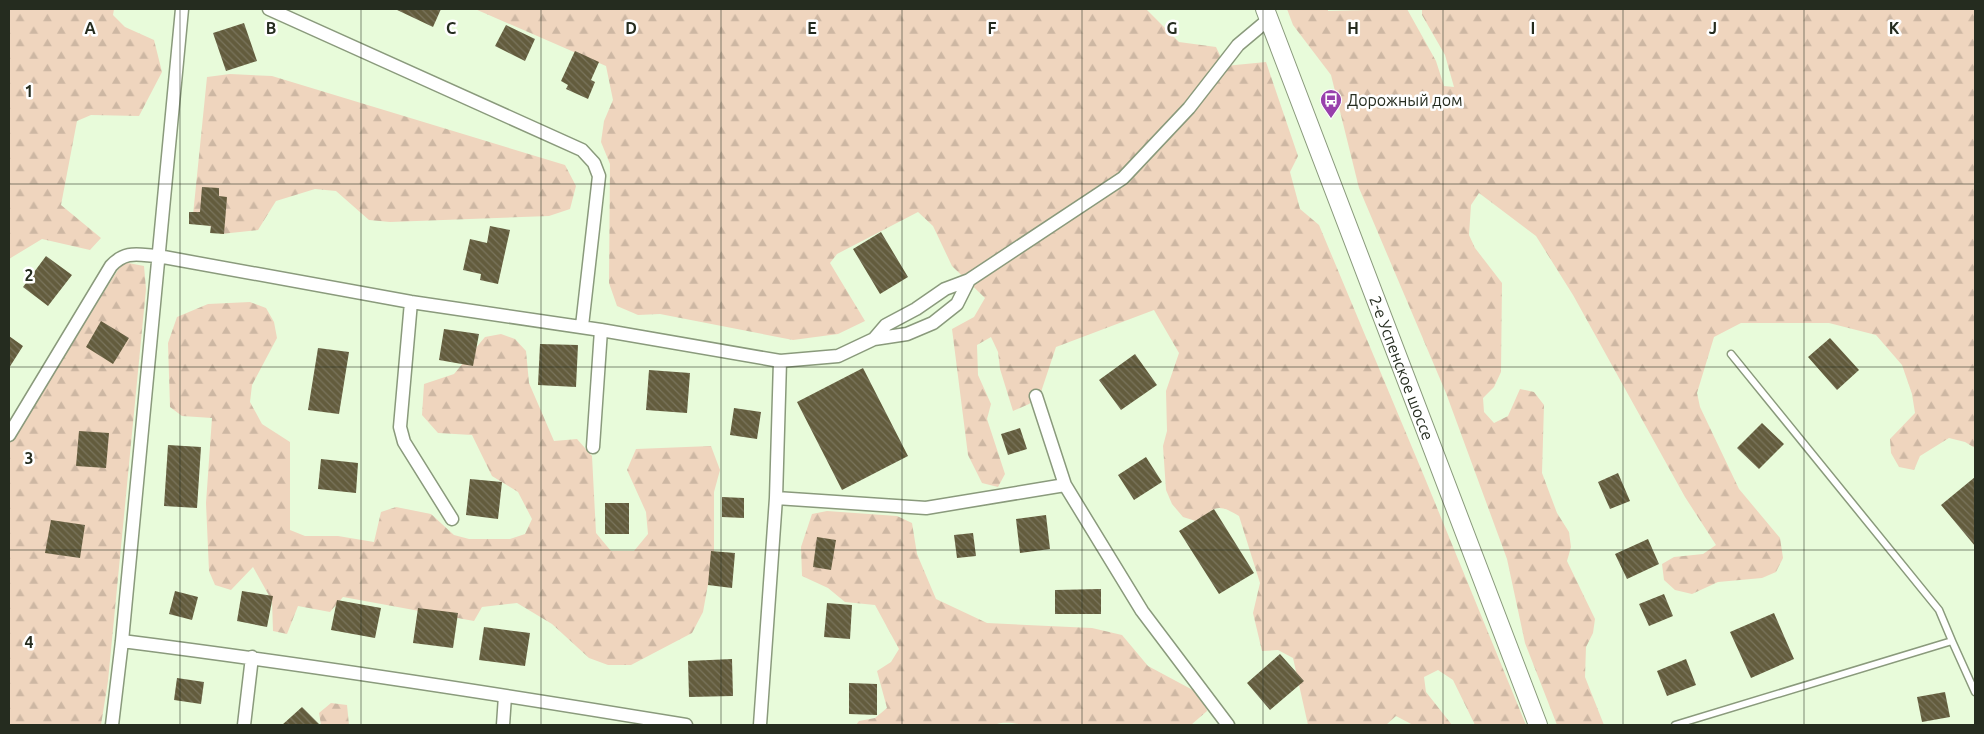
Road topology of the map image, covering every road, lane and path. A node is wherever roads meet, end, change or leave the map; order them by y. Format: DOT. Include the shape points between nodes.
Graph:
graph roads {
  1 [pos="182,9"];
  2 [pos="269,9"];
  3 [pos="1267,14"];
  4 [pos="158,256"];
  5 [pos="969,280"];
  6 [pos="412,302"];
  7 [pos="582,326"];
  8 [pos="602,330"];
  9 [pos="874,339"];
  10 [pos="1731,354"];
  11 [pos="780,360"];
  12 [pos="1036,396"];
  13 [pos="9,435"];
  14 [pos="592,448"];
  15 [pos="1065,485"];
  16 [pos="776,498"];
  17 [pos="452,519"];
  18 [pos="122,641"];
  19 [pos="1952,641"];
  20 [pos="252,657"];
  21 [pos="1975,692"];
  22 [pos="506,696"];
  23 [pos="112,725"];
  24 [pos="244,725"];
  25 [pos="503,725"];
  26 [pos="686,725"];
  27 [pos="760,725"];
  28 [pos="1228,725"];
  29 [pos="1538,725"];
  30 [pos="1675,725"];
  1 -- 4 [label="street"];
  2 -- 7 [label="street" via="582,150 594,163 598,176"];
  3 -- 5 [label="street" via="1238,45 1189,108 1123,178"];
  3 -- 29 [label="main road, 2-е Успенское шоссе"];
  4 -- 6 [label="street"];
  4 -- 13 [label="street" via="131,254 119,258 111,266"];
  4 -- 18 [label="street"];
  5 -- 9 [label="street" via="945,289 886,325"];
  5 -- 9 [label="street" via="957,304 933,323 907,334"];
  6 -- 7 [label="street"];
  6 -- 17 [label="street" via="400,427 404,442"];
  7 -- 8 [label="street"];
  8 -- 11 [label="street"];
  8 -- 14 [label="street"];
  9 -- 11 [label="street" via="838,356"];
  10 -- 19 [label="lane" via="1939,610"];
  11 -- 16 [label="street"];
  12 -- 15 [label="street"];
  15 -- 16 [label="street" via="926,508"];
  15 -- 28 [label="street" via="1142,611"];
  16 -- 27 [label="street"];
  18 -- 20 [label="street"];
  18 -- 23 [label="street"];
  19 -- 21 [label="lane"];
  19 -- 30 [label="lane"];
  20 -- 22 [label="street"];
  20 -- 24 [label="street"];
  22 -- 25 [label="street"];
  22 -- 26 [label="street"];
}
